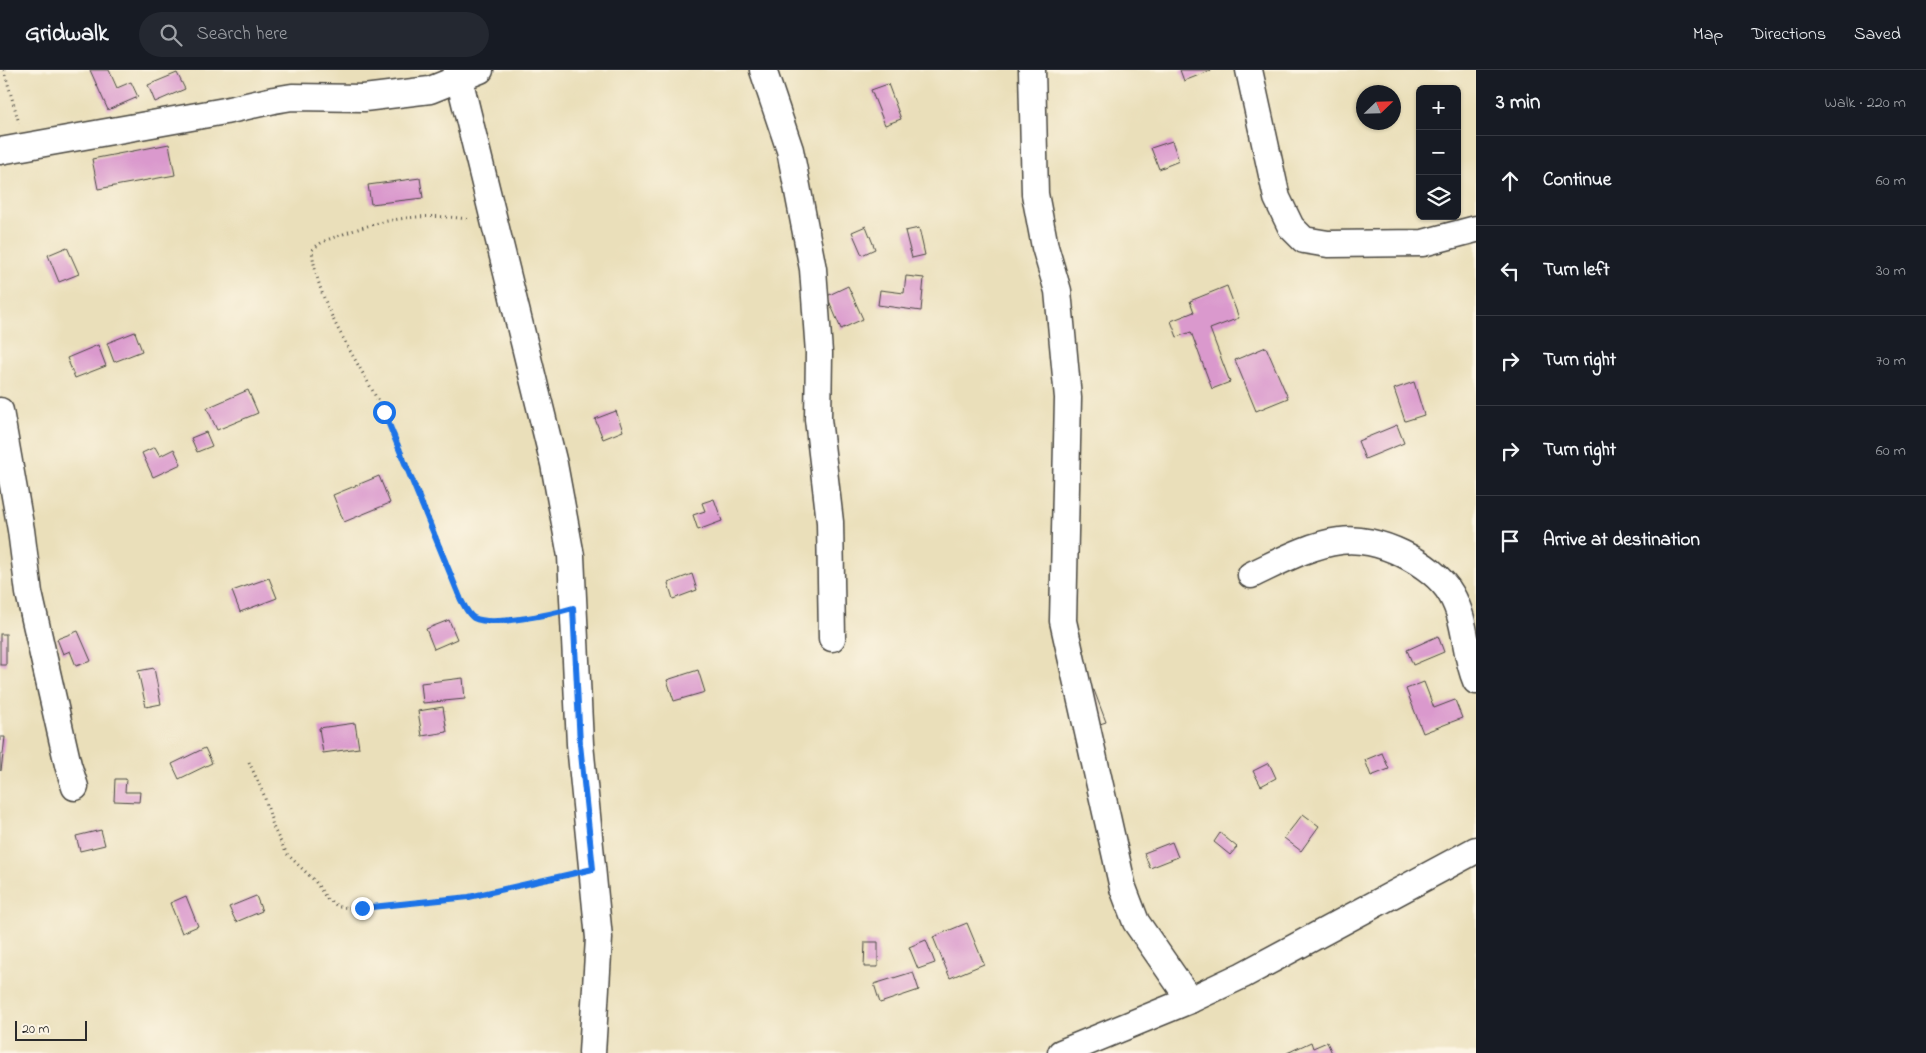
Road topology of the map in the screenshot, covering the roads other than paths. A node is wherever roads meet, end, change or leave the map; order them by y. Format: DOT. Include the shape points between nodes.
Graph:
graph roads {
  1 [pos="763,70"];
  2 [pos="1032,70"];
  3 [pos="1249,70"];
  4 [pos="465,73"];
  5 [pos="0,151"];
  6 [pos="1476,229"];
  7 [pos="0,411"];
  8 [pos="1251,575"];
  9 [pos="832,638"];
  10 [pos="1476,681"];
  11 [pos="76,787"];
  12 [pos="1476,850"];
  13 [pos="1190,1000"];
  14 [pos="592,1053"];
  15 [pos="1061,1053"];
  1 -- 9 [label="street" via="790,150 813,269 819,353 818,419 830,522"];
  2 -- 13 [label="street" via="1035,194 1058,291 1068,398 1063,621 1123,888 1136,922"];
  3 -- 6 [label="street" via="1277,198 1291,227 1304,240 1328,244 1423,243"];
  4 -- 5 [label="street" via="430,90 364,98 274,100"];
  4 -- 14 [label="street" via="493,223 554,464 571,556 580,744 599,938"];
  7 -- 11 [label="street" via="22,530 29,593 68,765"];
  8 -- 10 [label="street" via="1340,540 1366,542 1408,556 1433,572 1451,594 1460,614 1466,650"];
  12 -- 13 [label="street"];
  13 -- 15 [label="street"];
}
